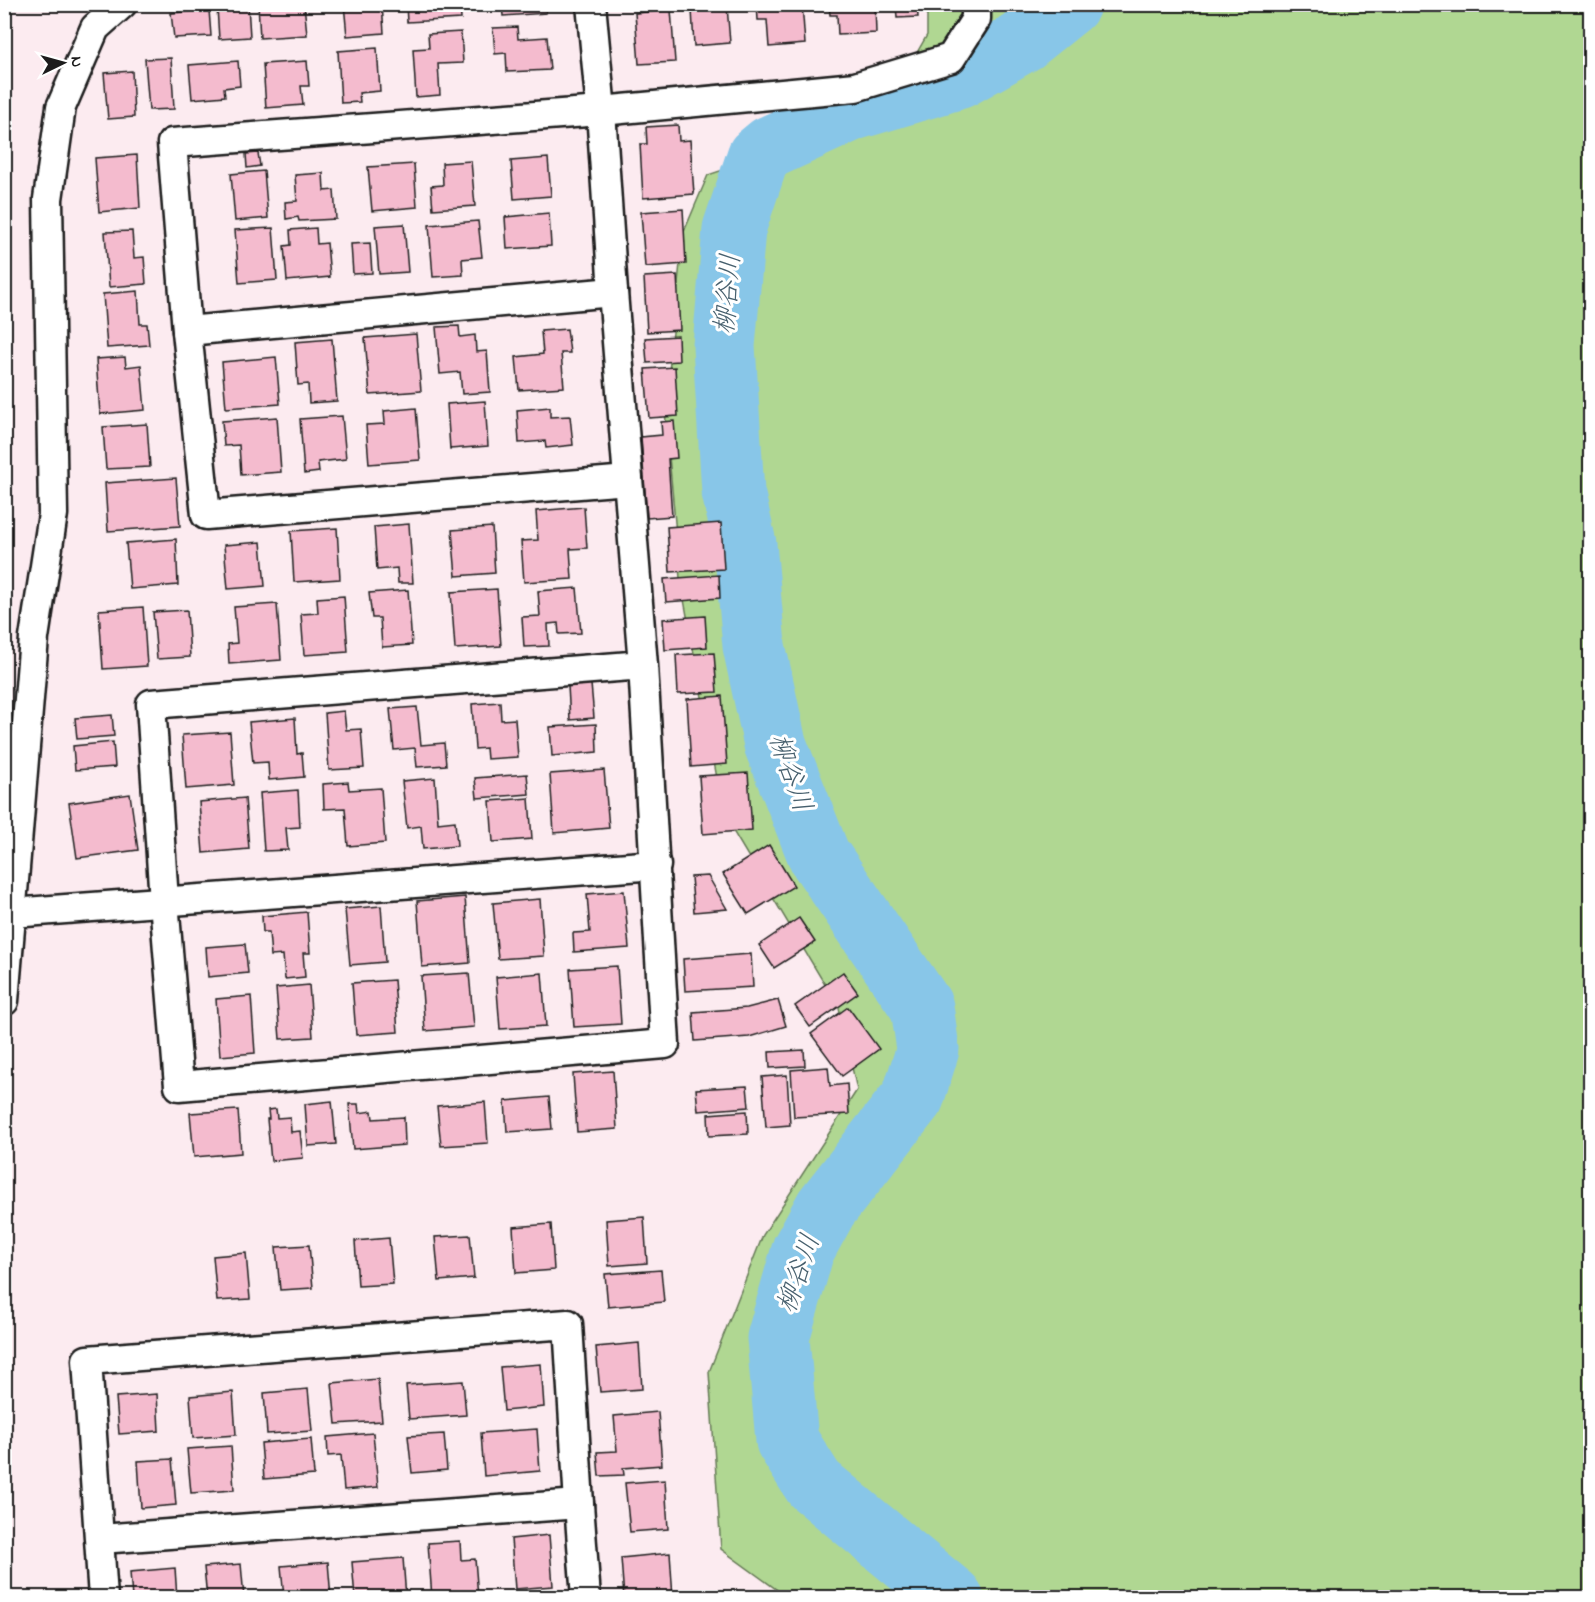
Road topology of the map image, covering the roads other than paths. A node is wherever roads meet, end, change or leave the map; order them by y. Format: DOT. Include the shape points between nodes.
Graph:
graph roads {
  1 [pos="122,4"];
  2 [pos="591,4"];
  3 [pos="976,4"];
  4 [pos="602,111"];
  5 [pos="613,292"];
  6 [pos="187,331"];
  7 [pos="628,480"];
  8 [pos="643,665"];
  9 [pos="656,865"];
  10 [pos="164,901"];
  11 [pos="12,913"];
  12 [pos="4,1001"];
  13 [pos="579,1504"];
  14 [pos="100,1539"];
  15 [pos="104,1598"];
  16 [pos="586,1598"];
  1 -- 11 [label="street" via="95,28 61,106 48,199 53,514 34,638"];
  2 -- 4 [label="street"];
  3 -- 4 [label="street" via="976,19 951,58 855,87"];
  4 -- 5 [label="street"];
  4 -- 6 [label="street" via="172,144"];
  5 -- 6 [label="street"];
  5 -- 7 [label="street"];
  6 -- 7 [label="street" via="206,515"];
  7 -- 8 [label="street"];
  8 -- 9 [label="street"];
  8 -- 10 [label="street" via="151,704"];
  9 -- 10 [label="street"];
  9 -- 10 [label="street" via="665,1044 179,1086"];
  10 -- 11 [label="street"];
  11 -- 12 [label="street"];
  13 -- 14 [label="street"];
  13 -- 14 [label="street" via="568,1324 87,1360"];
  13 -- 16 [label="street"];
  14 -- 15 [label="street"];
}
